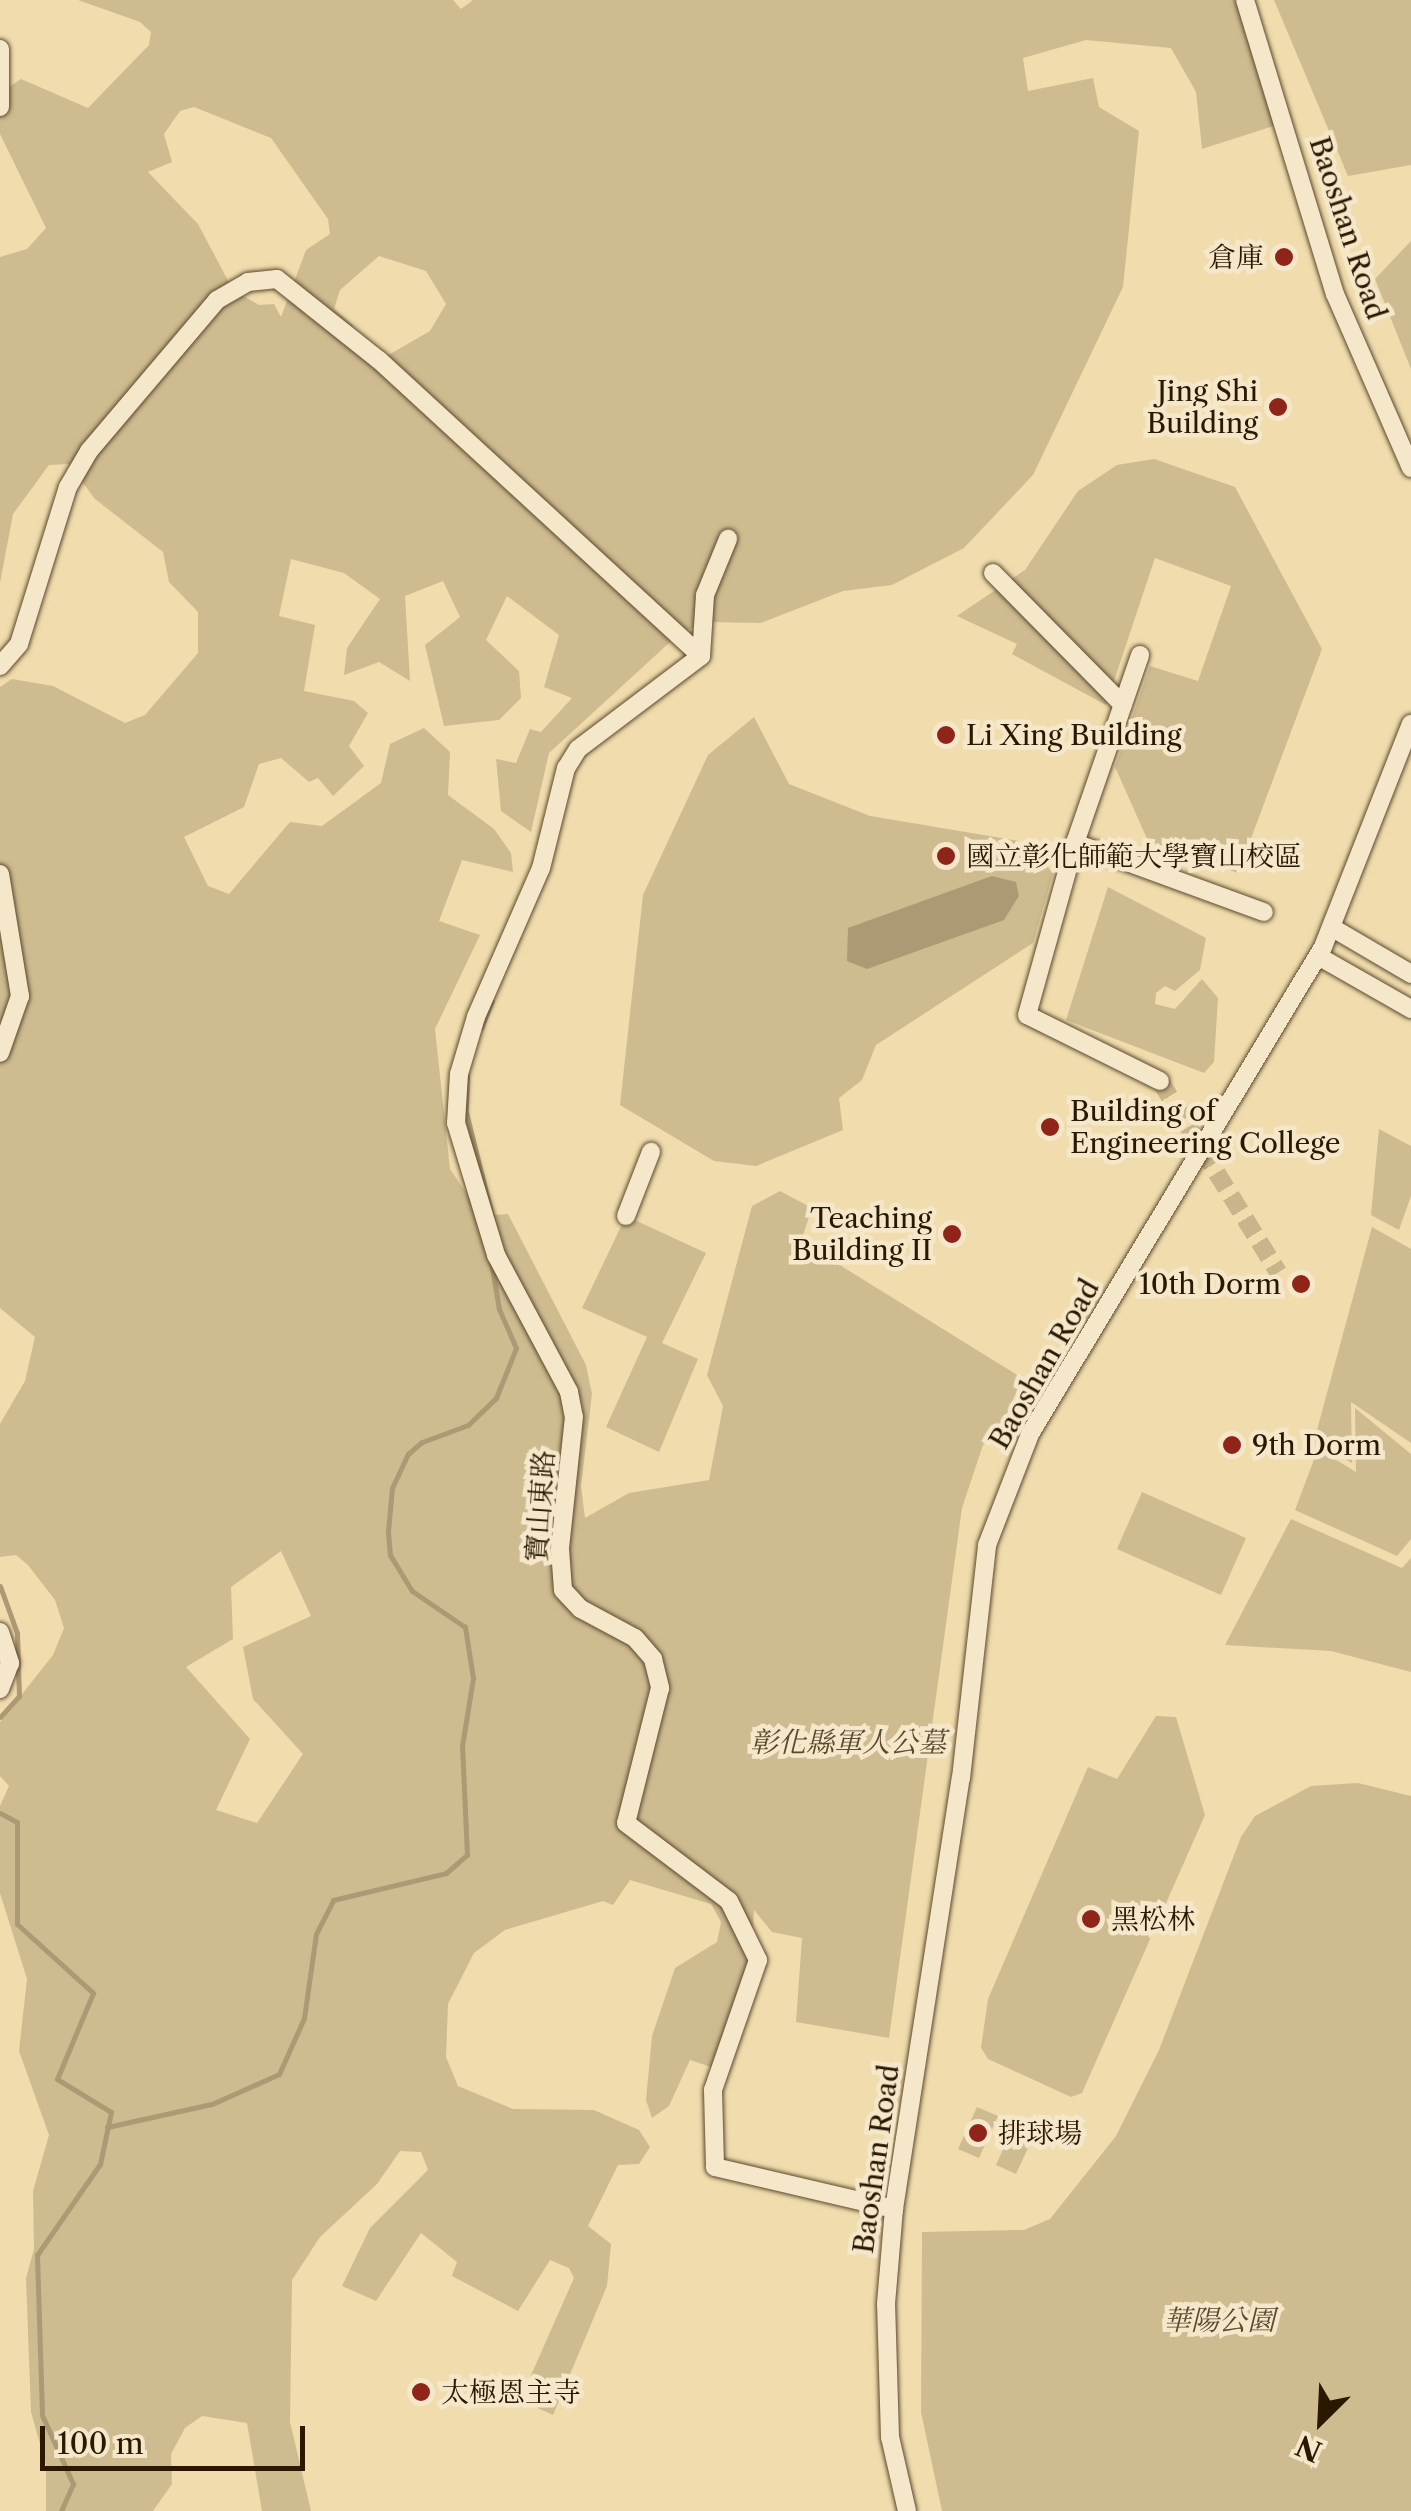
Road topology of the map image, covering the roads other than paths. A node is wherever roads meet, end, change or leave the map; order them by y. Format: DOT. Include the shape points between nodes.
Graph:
graph roads {
  1 [pos="1245,0"];
  2 [pos="0,49"];
  3 [pos="0,107"];
  4 [pos="1411,468"];
  5 [pos="728,538"];
  6 [pos="993,573"];
  7 [pos="1140,655"];
  8 [pos="701,656"];
  9 [pos="0,666"];
  10 [pos="1123,704"];
  11 [pos="1411,724"];
  12 [pos="1076,843"];
  13 [pos="0,874"];
  14 [pos="1264,912"];
  15 [pos="1331,926"];
  16 [pos="1318,956"];
  17 [pos="1411,974"];
  18 [pos="1411,1008"];
  19 [pos="0,1053"];
  20 [pos="1160,1080"];
  21 [pos="651,1152"];
  22 [pos="626,1216"];
  23 [pos="0,1632"];
  24 [pos="0,1689"];
  25 [pos="894,2210"];
  26 [pos="906,2511"];
  1 -- 4 [label="street, Baoshan Road" via="1335,294"];
  2 -- 3 [label="street"];
  5 -- 8 [label="street" via="705,595"];
  6 -- 10 [label="street"];
  7 -- 10 [label="street"];
  8 -- 9 [label="street" via="379,360 277,279 248,282 218,300 89,451 68,487 19,644"];
  8 -- 25 [label="street, 寶山東路" via="578,749 566,768 541,868 476,1017 460,1074 456,1123 496,1256 569,1392 574,1417 560,1549 563,1590 582,1609 635,1638 652,1658 660,1688 626,1823 729,1901 758,1960 713,2090 715,2167"];
  10 -- 12 [label="street"];
  11 -- 15 [label="street, Baoshan Road"];
  12 -- 14 [label="street"];
  12 -- 20 [label="street" via="1027,1015"];
  13 -- 19 [label="street" via="20,996"];
  15 -- 16 [label="street, Baoshan Road"];
  15 -- 17 [label="street"];
  16 -- 18 [label="street"];
  16 -- 25 [label="street, Baoshan Road" via="1030,1434 987,1545 961,1778"];
  21 -- 22 [label="street"];
  23 -- 24 [label="street" via="10,1663"];
  25 -- 26 [label="street, Baoshan Road" via="887,2387"];
}
